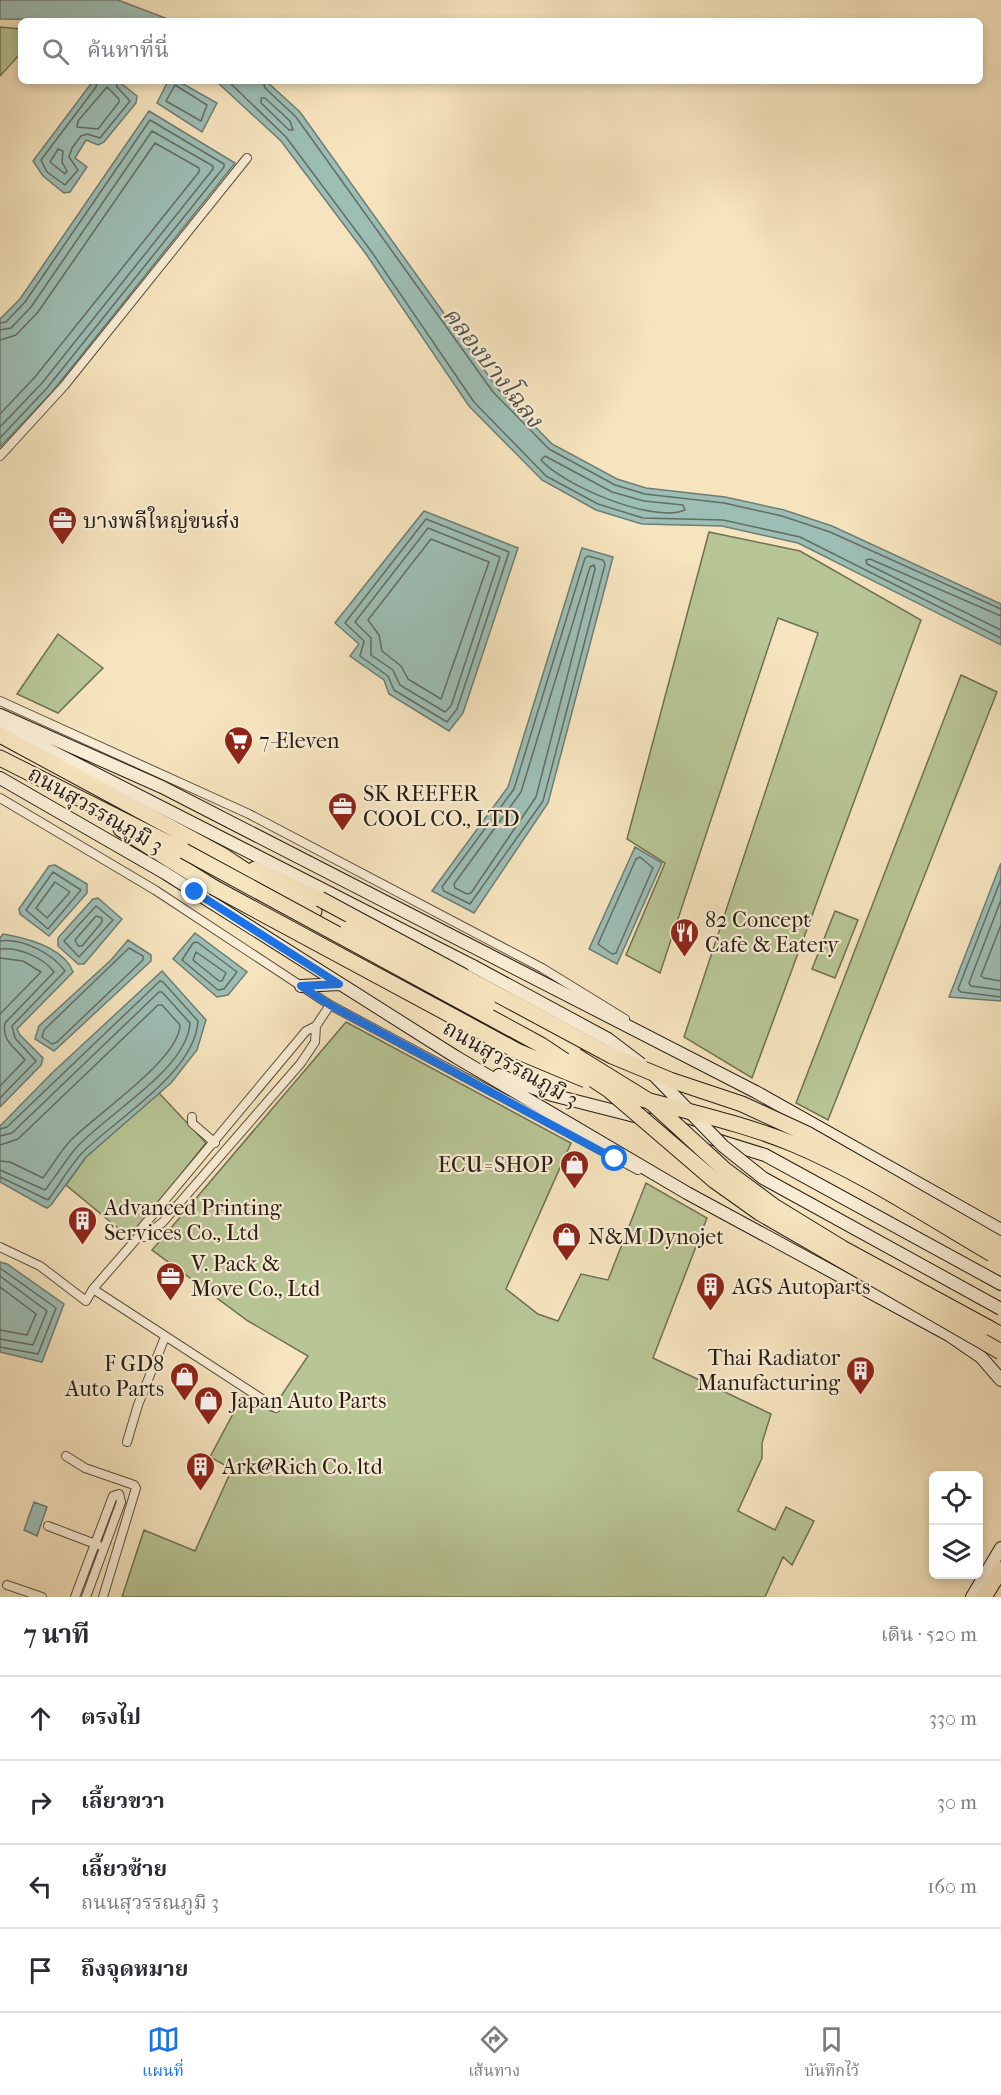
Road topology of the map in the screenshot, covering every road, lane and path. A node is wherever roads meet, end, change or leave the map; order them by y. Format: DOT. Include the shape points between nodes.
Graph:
graph roads {
  1 [pos="247,158"];
  2 [pos="0,456"];
  3 [pos="0,701"];
  4 [pos="0,715"];
  5 [pos="0,724"];
  6 [pos="0,735"];
  7 [pos="0,758"];
  8 [pos="0,778"];
  9 [pos="58,789"];
  10 [pos="0,798"];
  11 [pos="222,855"];
  12 [pos="339,984"];
  13 [pos="301,986"];
  14 [pos="330,1005"];
  15 [pos="316,1026"];
  16 [pos="456,1057"];
  17 [pos="706,1068"];
  18 [pos="192,1117"];
  19 [pos="215,1143"];
  20 [pos="687,1192"];
  21 [pos="1001,1230"];
  22 [pos="139,1236"];
  23 [pos="1001,1245"];
  24 [pos="0,1247"];
  25 [pos="1001,1259"];
  26 [pos="1001,1284"];
  27 [pos="93,1289"];
  28 [pos="1001,1309"];
  29 [pos="1001,1335"];
  30 [pos="165,1337"];
  31 [pos="1001,1352"];
  32 [pos="981,1357"];
  33 [pos="1001,1365"];
  34 [pos="1001,1380"];
  35 [pos="276,1408"];
  36 [pos="127,1442"];
  37 [pos="66,1456"];
  38 [pos="48,1526"];
  39 [pos="94,1544"];
  40 [pos="105,1548"];
  41 [pos="1001,1548"];
  42 [pos="1001,1569"];
  43 [pos="7,1586"];
  44 [pos="1001,1590"];
  45 [pos="42,1597"];
  46 [pos="75,1597"];
  47 [pos="87,1597"];
  48 [pos="103,1597"];
  49 [pos="972,1597"];
  50 [pos="984,1597"];
  51 [pos="996,1597"];
  1 -- 2 [label="street" via="64,386"];
  3 -- 17 [label="street" via="203,791 403,893 542,968"];
  4 -- 17 [label="main road, ถนนสุวรรณภูมิ 3" via="162,787"];
  5 -- 28 [label="main road, bridge" via="585,1026 624,1051 664,1085 740,1162 763,1178"];
  6 -- 11 [label="highway"];
  7 -- 9 [label="highway"];
  8 -- 12 [label="main road, ถนนสุวรรณภูมิ 3" via="165,873"];
  9 -- 25 [label="highway, bridge" via="213,887 519,1052 616,1091 792,1144 846,1170"];
  9 -- 31 [label="highway, bridge" via="184,851 541,1045 609,1090 715,1181 760,1213"];
  10 -- 13 [label="street" via="155,890"];
  11 -- 23 [label="highway, bridge" via="320,899 612,1056 774,1117"];
  11 -- 29 [label="highway, bridge" via="278,892 427,969 612,1076 652,1103 725,1170 775,1207"];
  12 -- 13 [label="main road"];
  12 -- 16 [label="main road, ถนนสุวรรณภูมิ 3"];
  13 -- 14 [label="street"];
  14 -- 15 [label="street"];
  14 -- 20 [label="street" via="627,1165"];
  15 -- 19 [label="street" via="306,1031"];
  15 -- 22 [label="street" via="315,1042 301,1063 163,1222 144,1237"];
  16 -- 20 [label="main road, ถนนสุวรรณภูมิ 3"];
  16 -- 26 [label="main road" via="552,1095 662,1122 765,1155"];
  17 -- 21 [label="main road, ถนนสุวรรณภูมิ 3" via="794,1112"];
  18 -- 19 [label="street" via="191,1121"];
  19 -- 22 [label="street" via="140,1230"];
  20 -- 32 [label="main road, ถนนสุวรรณภูมิ 3" via="928,1323"];
  22 -- 27 [label="street"];
  24 -- 27 [label="street" via="40,1266 86,1301"];
  27 -- 30 [label="street"];
  30 -- 35 [label="street"];
  30 -- 36 [label="street"];
  32 -- 33 [label="main road"];
  32 -- 34 [label="main road, ถนนสุวรรณภูมิ 3"];
  37 -- 48 [label="street" via="85,1468 136,1488"];
  38 -- 39 [label="street"];
  39 -- 40 [label="street"];
  39 -- 40 [label="street" via="113,1496 119,1494 122,1500"];
  39 -- 46 [label="street"];
  40 -- 47 [label="street"];
  41 -- 49 [label="main road"];
  42 -- 50 [label="highway"];
  43 -- 45 [label="street"];
  44 -- 51 [label="highway"];
}
